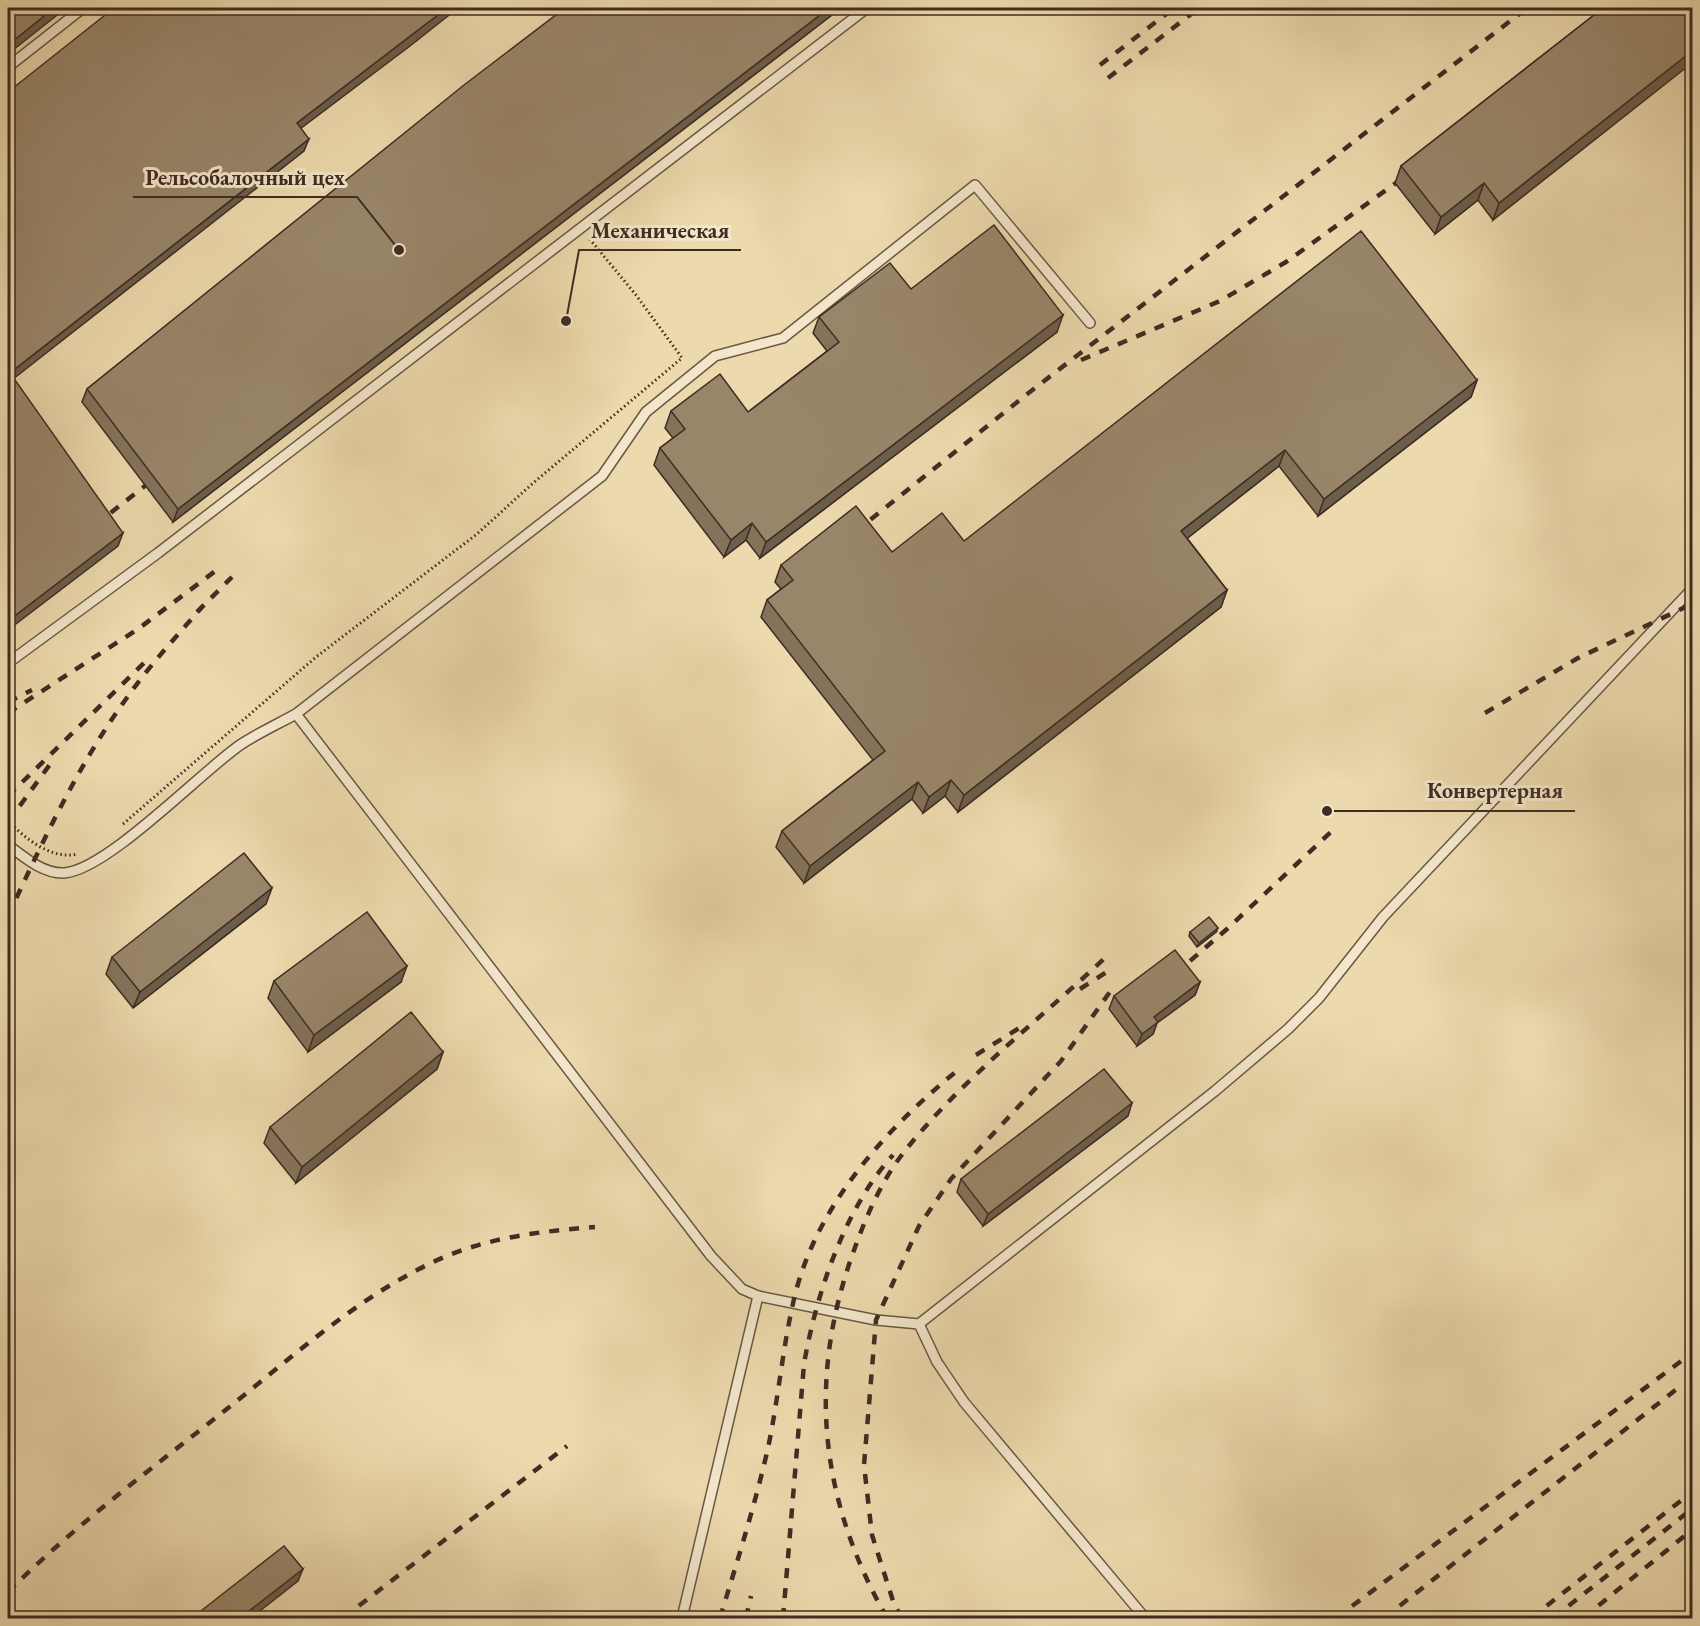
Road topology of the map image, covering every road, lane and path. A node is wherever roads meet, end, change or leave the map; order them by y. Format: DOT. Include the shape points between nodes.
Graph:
graph roads {
  1 [pos="83,8"];
  2 [pos="867,8"];
  3 [pos="8,67"];
  4 [pos="582,229"];
  5 [pos="1089,323"];
  6 [pos="1692,589"];
  7 [pos="8,663"];
  8 [pos="296,714"];
  9 [pos="8,821"];
  10 [pos="121,826"];
  11 [pos="8,845"];
  12 [pos="83,852"];
  13 [pos="758,1296"];
  14 [pos="919,1324"];
  15 [pos="682,1618"];
  16 [pos="1145,1618"];
  1 -- 3 [label="lane"];
  2 -- 4 [label="lane"];
  4 -- 7 [label="lane"];
  4 -- 10 [label="path" via="682,358 477,534 316,657"];
  5 -- 8 [label="lane" via="975,185 783,338 715,356 646,412 602,476"];
  6 -- 14 [label="lane" via="1383,917 1319,999 1288,1029"];
  8 -- 11 [label="lane" via="240,745 104,856 77,871 53,872"];
  8 -- 13 [label="lane" via="711,1256 742,1289"];
  9 -- 12 [label="path" via="53,853 65,856"];
  13 -- 14 [label="lane" via="876,1320"];
  13 -- 15 [label="lane"];
  14 -- 16 [label="lane" via="937,1362 964,1401"];
}
